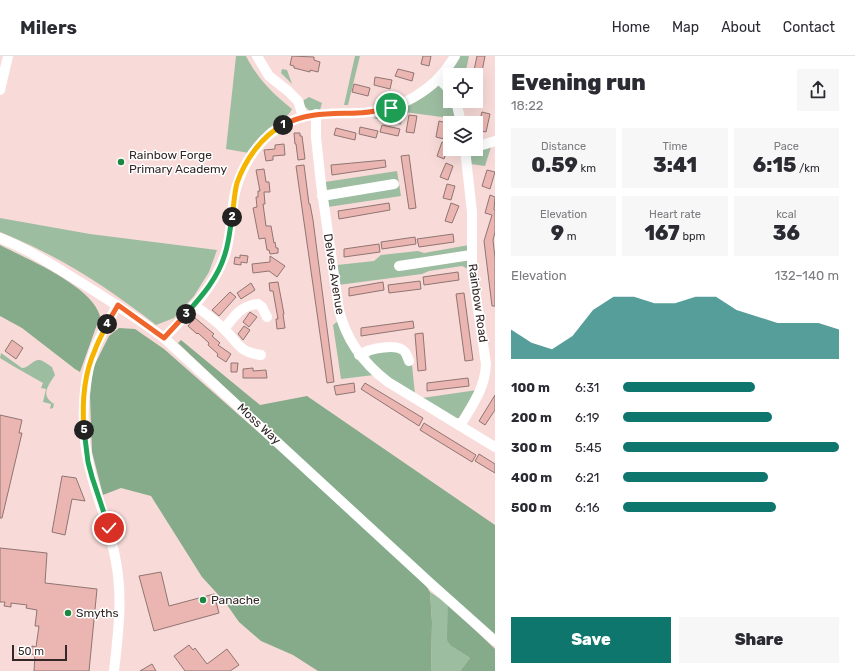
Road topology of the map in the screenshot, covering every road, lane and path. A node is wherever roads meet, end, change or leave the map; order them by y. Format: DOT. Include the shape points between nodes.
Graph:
graph roads {
  1 [pos="8,56"];
  2 [pos="257,56"];
  3 [pos="455,56"];
  4 [pos="438,79"];
  5 [pos="443,84"];
  6 [pos="0,90"];
  7 [pos="316,114"];
  8 [pos="303,116"];
  9 [pos="495,141"];
  10 [pos="483,145"];
  11 [pos="466,156"];
  12 [pos="394,184"];
  13 [pos="322,196"];
  14 [pos="0,238"];
  15 [pos="471,255"];
  16 [pos="399,266"];
  17 [pos="118,305"];
  18 [pos="194,305"];
  19 [pos="267,317"];
  20 [pos="224,329"];
  21 [pos="164,338"];
  22 [pos="261,355"];
  23 [pos="359,355"];
  24 [pos="409,361"];
  25 [pos="460,426"];
  26 [pos="495,447"];
  27 [pos="495,642"];
  28 [pos="114,671"];
  1 -- 6 [label="street"];
  2 -- 8 [label="street" via="270,76 298,101"];
  3 -- 4 [label="street"];
  4 -- 5 [label="street"];
  4 -- 7 [label="street" via="417,96 391,108 358,113"];
  7 -- 8 [label="street"];
  7 -- 13 [label="street, Delves Avenue"];
  8 -- 18 [label="street" via="270,134 245,167 237,184 225,255 216,275"];
  9 -- 10 [label="street"];
  11 -- 15 [label="street, Rainbow Road" via="472,212"];
  12 -- 13 [label="street"];
  13 -- 23 [label="street, Delves Avenue" via="339,310 343,325"];
  14 -- 17 [label="street, Moss Way" via="34,254"];
  15 -- 16 [label="street"];
  15 -- 25 [label="street, Rainbow Road" via="485,373 480,391"];
  17 -- 21 [label="street, Moss Way"];
  17 -- 28 [label="street" via="94,350 86,382 83,410 88,462 109,528 118,574 120,606"];
  18 -- 20 [label="street"];
  18 -- 21 [label="street"];
  19 -- 20 [label="street" via="262,306 247,306 235,315"];
  20 -- 22 [label="street" via="244,350"];
  21 -- 27 [label="street, Moss Way"];
  23 -- 24 [label="street" via="378,348 397,347 406,352"];
  23 -- 25 [label="street, Delves Avenue" via="388,382"];
  25 -- 26 [label="street, Delves Avenue"];
}
